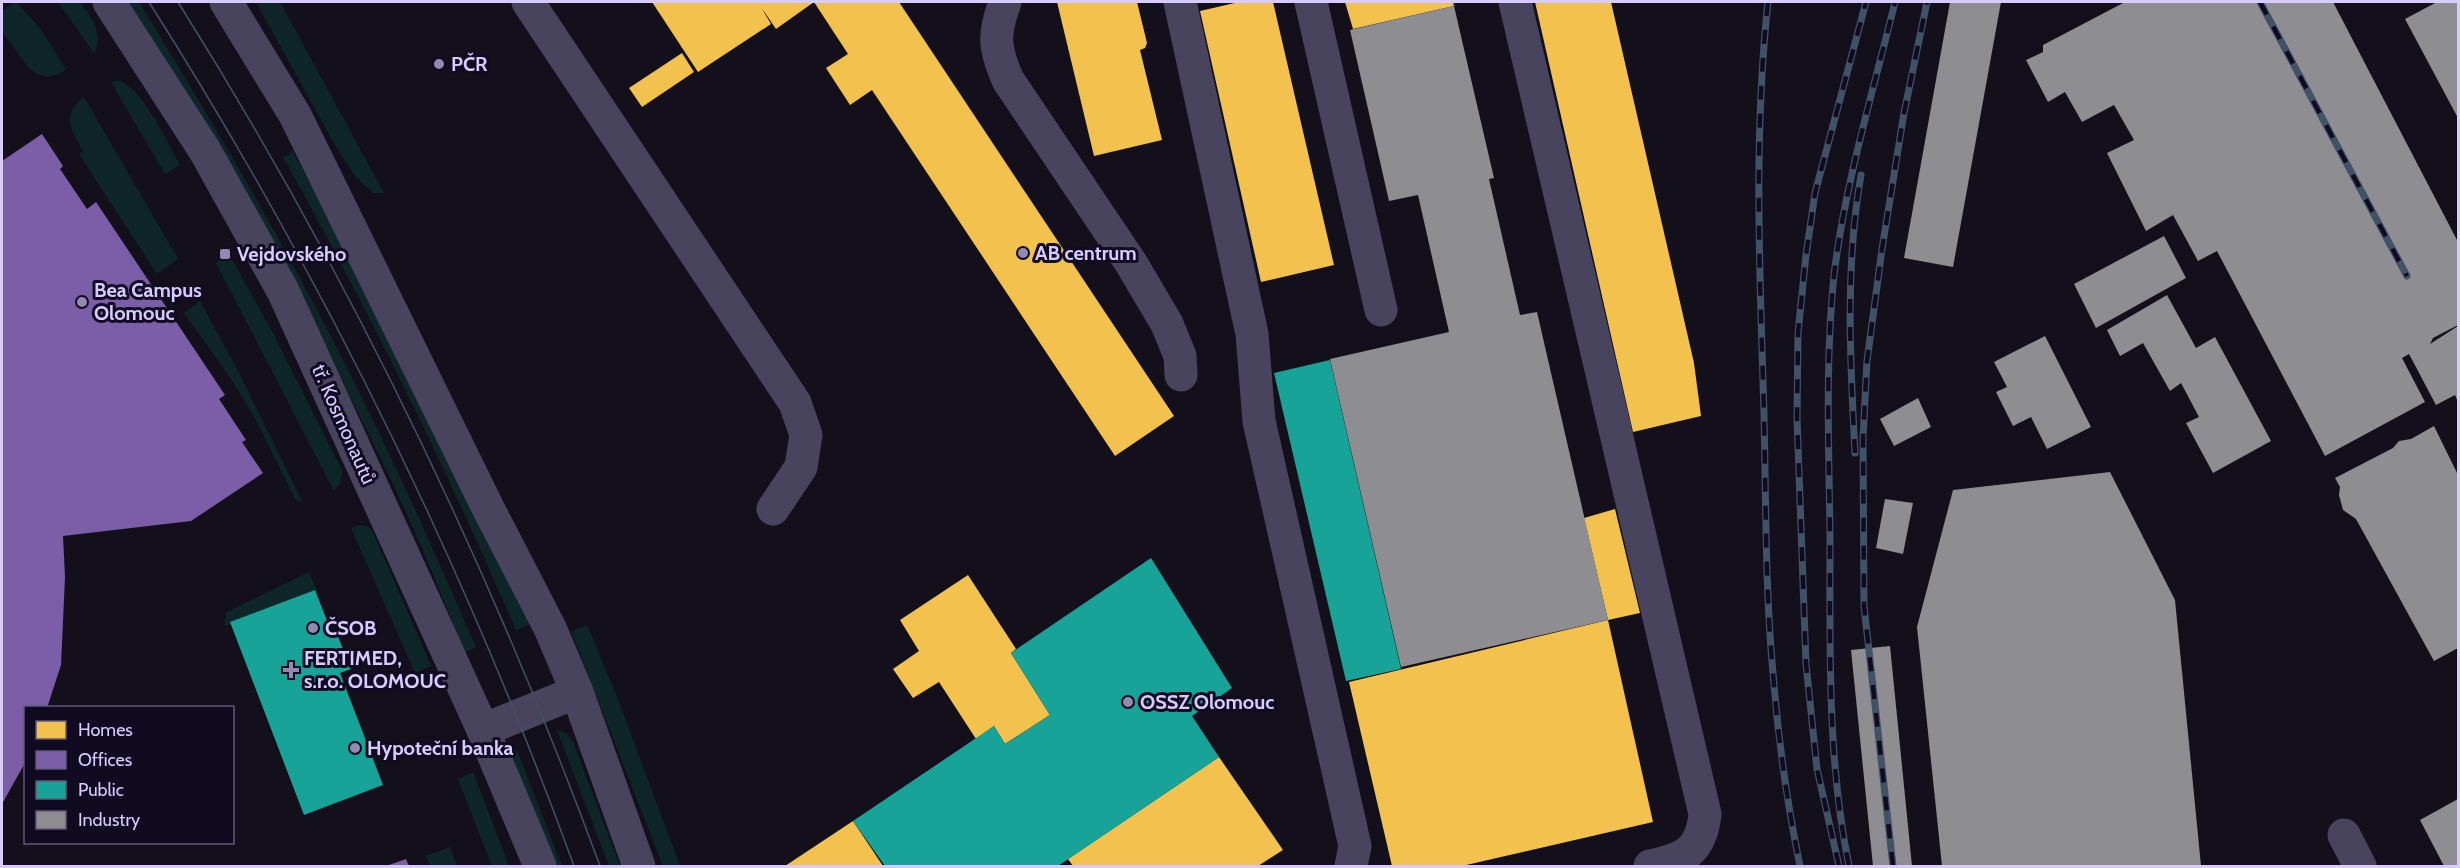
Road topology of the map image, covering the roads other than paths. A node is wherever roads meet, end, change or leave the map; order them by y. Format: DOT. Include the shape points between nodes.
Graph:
graph roads {
  1 [pos="109,2"];
  2 [pos="226,2"];
  3 [pos="528,2"];
  4 [pos="1005,2"];
  5 [pos="1180,2"];
  6 [pos="1311,2"];
  7 [pos="1515,2"];
  8 [pos="1382,310"];
  9 [pos="1181,375"];
  10 [pos="773,509"];
  11 [pos="577,692"];
  12 [pos="483,730"];
  13 [pos="2344,835"];
  14 [pos="540,867"];
  15 [pos="639,867"];
  16 [pos="1351,867"];
  17 [pos="1650,867"];
  18 [pos="2360,867"];
  1 -- 12 [label="street, tř. Kosmonautů" via="205,151 283,291"];
  2 -- 11 [label="street" via="295,115 550,628"];
  3 -- 10 [label="street" via="795,403 806,435 801,467"];
  4 -- 9 [label="street" via="996,27 998,57 1008,80 1131,263 1167,324 1180,356"];
  5 -- 16 [label="street" via="1252,334 1259,421 1355,846"];
  6 -- 8 [label="street"];
  7 -- 17 [label="street" via="1705,814 1703,833 1694,847 1675,861"];
  11 -- 12 [label="street"];
  11 -- 15 [label="street"];
  12 -- 14 [label="street, tř. Kosmonautů"];
  13 -- 18 [label="street"];
}
